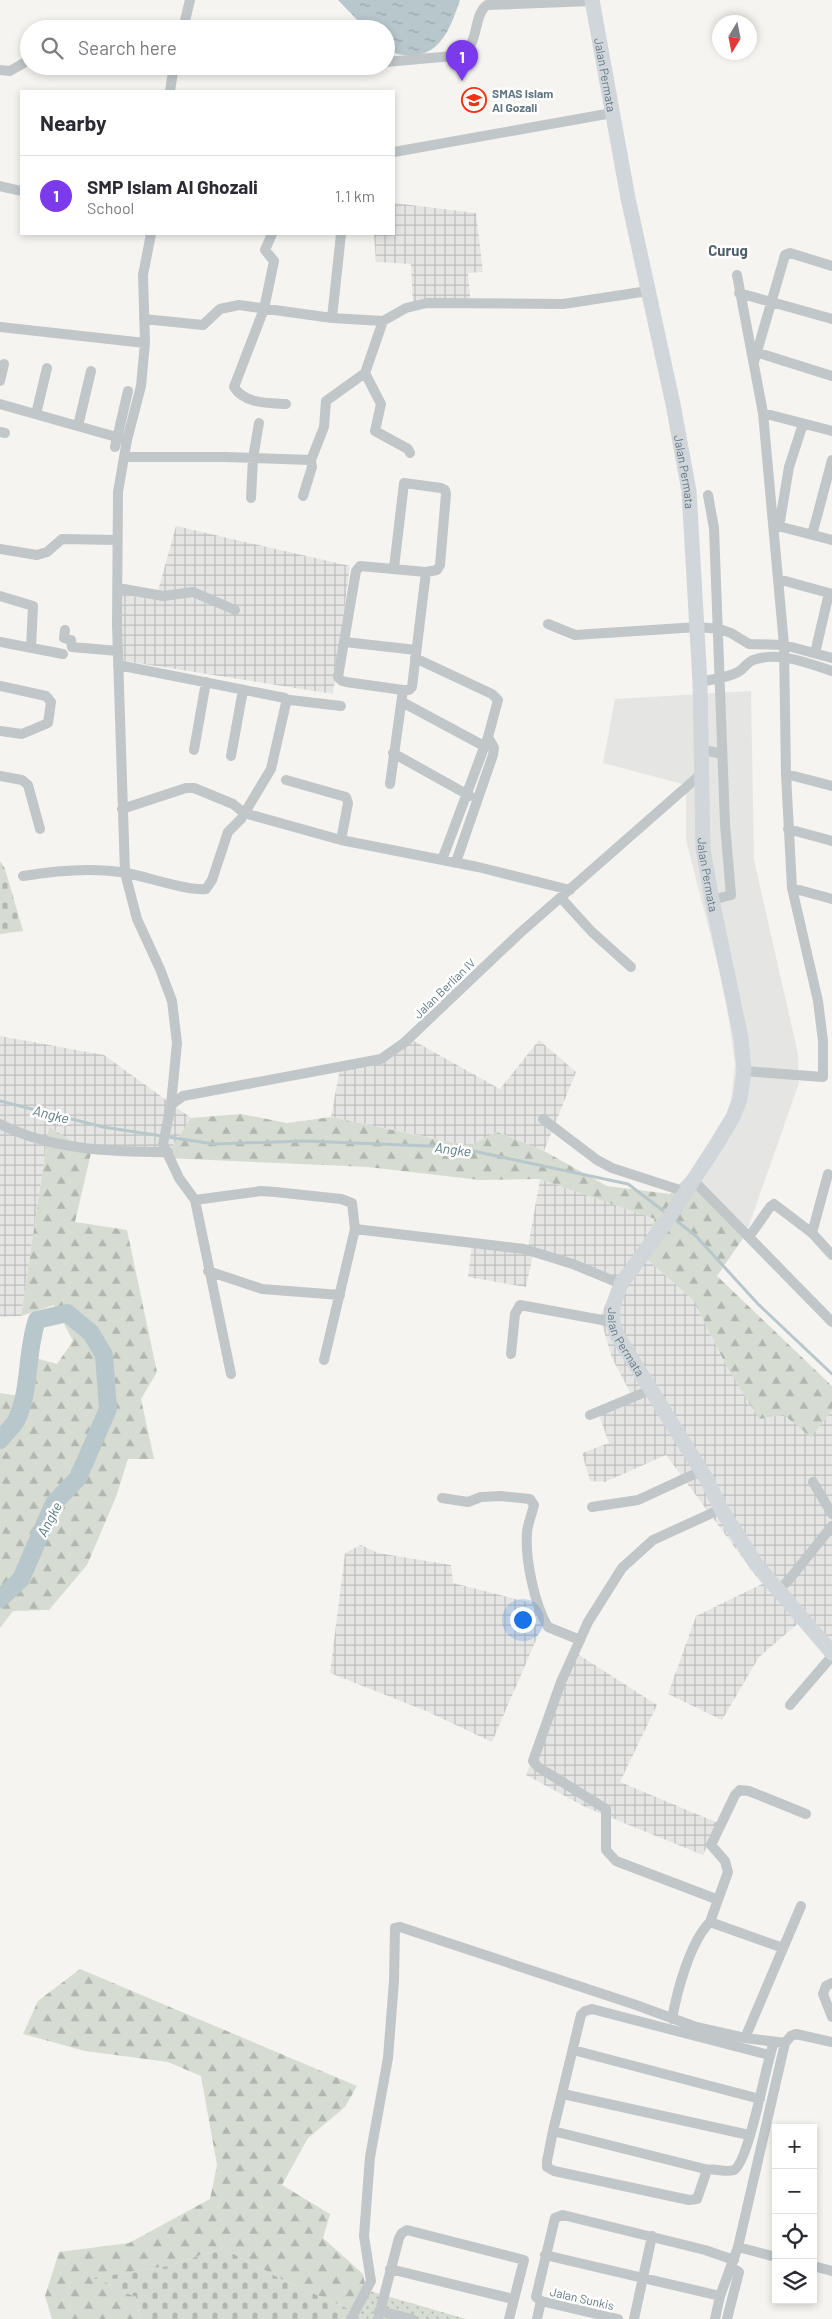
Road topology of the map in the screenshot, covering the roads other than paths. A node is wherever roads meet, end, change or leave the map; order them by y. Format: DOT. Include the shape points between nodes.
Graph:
graph roads {
  1 [pos="190,0"];
  2 [pos="592,0"];
  3 [pos="185,20"];
  4 [pos="395,61"];
  5 [pos="20,65"];
  6 [pos="0,70"];
  7 [pos="173,75"];
  8 [pos="170,90"];
  9 [pos="612,113"];
  10 [pos="395,152"];
  11 [pos="0,186"];
  12 [pos="20,191"];
  13 [pos="151,235"];
  14 [pos="272,235"];
  15 [pos="341,235"];
  16 [pos="832,266"];
  17 [pos="737,275"];
  18 [pos="648,291"];
  19 [pos="739,293"];
  20 [pos="770,301"];
  21 [pos="264,309"];
  22 [pos="332,318"];
  23 [pos="144,319"];
  24 [pos="832,319"];
  25 [pos="383,321"];
  26 [pos="0,327"];
  27 [pos="145,344"];
  28 [pos="756,352"];
  29 [pos="4,364"];
  30 [pos="753,367"];
  31 [pos="47,368"];
  32 [pos="91,371"];
  33 [pos="365,373"];
  34 [pos="832,376"];
  35 [pos="0,381"];
  36 [pos="128,391"];
  37 [pos="0,404"];
  38 [pos="286,404"];
  39 [pos="763,413"];
  40 [pos="36,414"];
  41 [pos="259,423"];
  42 [pos="803,424"];
  43 [pos="78,426"];
  44 [pos="832,431"];
  45 [pos="119,442"];
  46 [pos="410,453"];
  47 [pos="124,457"];
  48 [pos="253,458"];
  49 [pos="311,460"];
  50 [pos="832,460"];
  51 [pos="708,495"];
  52 [pos="303,496"];
  53 [pos="250,498"];
  54 [pos="776,526"];
  55 [pos="812,535"];
  56 [pos="117,540"];
  57 [pos="832,540"];
  58 [pos="0,549"];
  59 [pos="394,568"];
  60 [pos="426,572"];
  61 [pos="778,578"];
  62 [pos="118,588"];
  63 [pos="831,593"];
  64 [pos="0,596"];
  65 [pos="235,610"];
  66 [pos="548,624"];
  67 [pos="698,627"];
  68 [pos="719,629"];
  69 [pos="65,630"];
  70 [pos="0,642"];
  71 [pos="345,642"];
  72 [pos="784,645"];
  73 [pos="31,648"];
  74 [pos="118,651"];
  75 [pos="815,653"];
  76 [pos="64,654"];
  77 [pos="416,654"];
  78 [pos="784,657"];
  79 [pos="832,658"];
  80 [pos="118,665"];
  81 [pos="832,671"];
  82 [pos="720,678"];
  83 [pos="206,682"];
  84 [pos="700,682"];
  85 [pos="0,686"];
  86 [pos="243,690"];
  87 [pos="403,690"];
  88 [pos="402,702"];
  89 [pos="341,706"];
  90 [pos="0,731"];
  91 [pos="486,742"];
  92 [pos="700,749"];
  93 [pos="194,750"];
  94 [pos="393,754"];
  95 [pos="722,754"];
  96 [pos="231,756"];
  97 [pos="267,763"];
  98 [pos="786,774"];
  99 [pos="700,775"];
  100 [pos="0,776"];
  101 [pos="286,780"];
  102 [pos="390,784"];
  103 [pos="832,786"];
  104 [pos="465,794"];
  105 [pos="478,800"];
  106 [pos="122,809"];
  107 [pos="244,813"];
  108 [pos="40,829"];
  109 [pos="788,829"];
  110 [pos="340,840"];
  111 [pos="832,841"];
  112 [pos="442,860"];
  113 [pos="456,862"];
  114 [pos="125,873"];
  115 [pos="23,876"];
  116 [pos="792,888"];
  117 [pos="570,890"];
  118 [pos="561,898"];
  119 [pos="832,899"];
  120 [pos="712,900"];
  121 [pos="631,967"];
  122 [pos="744,1071"];
  123 [pos="171,1105"];
  124 [pos="543,1119"];
  125 [pos="0,1124"];
  126 [pos="165,1148"];
  127 [pos="828,1174"];
  128 [pos="687,1191"];
  129 [pos="195,1200"];
  130 [pos="355,1229"];
  131 [pos="812,1233"];
  132 [pos="749,1237"];
  133 [pos="832,1255"];
  134 [pos="208,1271"];
  135 [pos="621,1284"];
  136 [pos="340,1295"];
  137 [pos="613,1322"];
  138 [pos="832,1322"];
  139 [pos="511,1354"];
  140 [pos="324,1360"];
  141 [pos="231,1374"];
  142 [pos="650,1390"];
  143 [pos="590,1415"];
  144 [pos="701,1471"];
  145 [pos="813,1482"];
  146 [pos="442,1498"];
  147 [pos="592,1506"];
  148 [pos="721,1509"];
  149 [pos="832,1514"];
  150 [pos="832,1526"];
  151 [pos="777,1590"];
  152 [pos="580,1640"];
  153 [pos="832,1654"];
  154 [pos="790,1705"];
  155 [pos="806,1814"];
  156 [pos="716,1899"];
  157 [pos="801,1906"];
  158 [pos="710,1922"];
  159 [pos="783,1948"];
  160 [pos="832,1983"];
  161 [pos="832,2017"];
  162 [pos="672,2019"];
  163 [pos="745,2038"];
  164 [pos="774,2042"];
  165 [pos="832,2042"];
  166 [pos="785,2043"];
  167 [pos="573,2050"];
  168 [pos="769,2055"];
  169 [pos="563,2094"];
  170 [pos="760,2099"];
  171 [pos="553,2131"];
  172 [pos="749,2135"];
  173 [pos="709,2170"];
  174 [pos="652,2236"];
  175 [pos="738,2247"];
  176 [pos="545,2255"];
  177 [pos="772,2256"];
  178 [pos="733,2263"];
  179 [pos="817,2267"];
  180 [pos="390,2269"];
  181 [pos="832,2271"];
  182 [pos="642,2279"];
  183 [pos="720,2296"];
  184 [pos="513,2299"];
  185 [pos="541,2301"];
  186 [pos="378,2315"];
  187 [pos="583,2315"];
  188 [pos="351,2319"];
  189 [pos="412,2319"];
  190 [pos="509,2319"];
  191 [pos="537,2319"];
  192 [pos="618,2319"];
  193 [pos="634,2319"];
  194 [pos="715,2319"];
  195 [pos="727,2319"];
  1 -- 3 [label="street"];
  2 -- 4 [label="street" via="487,4 480,14 474,41 464,55"];
  2 -- 9 [label="main road, Jalan Permata"];
  5 -- 6 [label="street" via="10,71"];
  7 -- 8 [label="street"];
  9 -- 10 [label="street"];
  9 -- 18 [label="main road, Jalan Permata"];
  11 -- 12 [label="street"];
  13 -- 23 [label="street" via="143,275"];
  14 -- 21 [label="street" via="264,250 274,264"];
  15 -- 22 [label="street"];
  16 -- 20 [label="street" via="790,252 785,255"];
  17 -- 19 [label="street"];
  18 -- 25 [label="street" via="564,304 427,303 406,308"];
  18 -- 67 [label="main road, Jalan Permata" via="689,491"];
  19 -- 20 [label="street"];
  19 -- 30 [label="street"];
  20 -- 24 [label="street"];
  20 -- 28 [label="street"];
  21 -- 22 [label="street"];
  21 -- 23 [label="street" via="239,305 225,308 202,325"];
  21 -- 38 [label="street" via="234,387 246,398"];
  22 -- 25 [label="street"];
  23 -- 27 [label="street"];
  25 -- 33 [label="street"];
  26 -- 27 [label="street"];
  27 -- 45 [label="street" via="141,386"];
  28 -- 30 [label="street"];
  28 -- 34 [label="street"];
  29 -- 35 [label="street"];
  30 -- 39 [label="street"];
  31 -- 40 [label="street"];
  32 -- 43 [label="street"];
  33 -- 46 [label="street" via="382,404 375,431"];
  33 -- 49 [label="street" via="326,401 324,427"];
  36 -- 45 [label="street"];
  37 -- 40 [label="street"];
  39 -- 42 [label="street"];
  39 -- 54 [label="street"];
  40 -- 43 [label="street"];
  41 -- 48 [label="street"];
  42 -- 44 [label="street"];
  42 -- 54 [label="street"];
  43 -- 45 [label="street"];
  45 -- 47 [label="street"];
  47 -- 48 [label="street"];
  47 -- 56 [label="street" via="118,492"];
  48 -- 49 [label="street"];
  48 -- 53 [label="street"];
  49 -- 52 [label="street" via="312,468"];
  50 -- 55 [label="street"];
  51 -- 68 [label="street" via="714,528"];
  54 -- 55 [label="street"];
  54 -- 61 [label="street"];
  55 -- 57 [label="street"];
  56 -- 58 [label="street" via="62,538 47,552 37,555"];
  56 -- 62 [label="street"];
  59 -- 60 [label="street"];
  59 -- 60 [label="street" via="404,483 441,488 446,494 440,565 437,570"];
  59 -- 71 [label="street" via="357,568"];
  60 -- 77 [label="street"];
  61 -- 63 [label="street"];
  61 -- 72 [label="street"];
  62 -- 65 [label="street" via="163,596 193,592"];
  62 -- 74 [label="street"];
  63 -- 75 [label="street"];
  64 -- 73 [label="street" via="33,606"];
  66 -- 67 [label="street" via="575,635"];
  67 -- 68 [label="street"];
  67 -- 84 [label="main road, Jalan Permata"];
  68 -- 72 [label="street" via="750,644"];
  68 -- 82 [label="street"];
  69 -- 74 [label="street" via="64,638 71,640 72,647"];
  70 -- 73 [label="street"];
  71 -- 77 [label="street"];
  71 -- 87 [label="street" via="338,677 342,681"];
  72 -- 75 [label="street"];
  72 -- 78 [label="street"];
  73 -- 76 [label="street"];
  74 -- 80 [label="street"];
  75 -- 79 [label="street"];
  77 -- 87 [label="street" via="412,687"];
  77 -- 91 [label="street" via="496,697 498,704"];
  78 -- 81 [label="street"];
  78 -- 82 [label="street" via="751,661 741,671"];
  78 -- 98 [label="street"];
  80 -- 83 [label="street"];
  80 -- 106 [label="street"];
  82 -- 84 [label="street"];
  82 -- 95 [label="street"];
  83 -- 86 [label="street"];
  83 -- 93 [label="street"];
  84 -- 92 [label="main road, Jalan Permata"];
  85 -- 90 [label="street" via="46,696 51,702 48,723 22,734"];
  86 -- 96 [label="street"];
  86 -- 97 [label="street" via="282,698"];
  87 -- 88 [label="street"];
  88 -- 91 [label="street"];
  88 -- 94 [label="street"];
  89 -- 107 [label="street" via="290,700 286,703 271,769"];
  91 -- 104 [label="street"];
  91 -- 105 [label="street" via="494,748"];
  92 -- 95 [label="street"];
  92 -- 99 [label="main road, Jalan Permata"];
  94 -- 102 [label="street"];
  94 -- 104 [label="street"];
  95 -- 120 [label="street" via="731,895"];
  98 -- 103 [label="street"];
  98 -- 109 [label="street"];
  99 -- 117 [label="street, Jalan Berlian IV"];
  99 -- 120 [label="main road, Jalan Permata" via="702,840"];
  100 -- 108 [label="street" via="22,780 28,785"];
  101 -- 110 [label="street" via="346,797 348,804"];
  104 -- 105 [label="street"];
  104 -- 112 [label="street"];
  105 -- 113 [label="street"];
  106 -- 107 [label="street" via="194,788 233,804"];
  106 -- 114 [label="street"];
  107 -- 110 [label="street"];
  107 -- 114 [label="street" via="228,832 206,889"];
  109 -- 111 [label="street"];
  109 -- 116 [label="street"];
  110 -- 112 [label="street"];
  112 -- 113 [label="street"];
  113 -- 117 [label="street"];
  114 -- 115 [label="street" via="71,869"];
  114 -- 123 [label="street" via="137,920 172,1001 177,1043"];
  116 -- 119 [label="street"];
  116 -- 122 [label="street" via="818,1001 823,1077"];
  117 -- 118 [label="street, Jalan Berlian IV"];
  118 -- 121 [label="street"];
  118 -- 123 [label="street, Jalan Berlian IV" via="405,1042 381,1059 183,1096"];
  120 -- 122 [label="main road, Jalan Permata" via="741,1038"];
  122 -- 128 [label="main road, Jalan Permata" via="740,1099 732,1117"];
  123 -- 126 [label="street"];
  124 -- 128 [label="street" via="612,1168"];
  125 -- 126 [label="street" via="52,1142 124,1152"];
  126 -- 129 [label="street" via="179,1178"];
  127 -- 131 [label="street"];
  128 -- 132 [label="street"];
  128 -- 135 [label="main road, Jalan Permata"];
  129 -- 130 [label="street" via="261,1191 341,1198 352,1203"];
  129 -- 134 [label="street"];
  130 -- 135 [label="street" via="524,1248"];
  130 -- 136 [label="street"];
  131 -- 132 [label="street" via="774,1204"];
  131 -- 133 [label="street"];
  132 -- 138 [label="street"];
  134 -- 136 [label="street" via="262,1289"];
  134 -- 141 [label="street"];
  135 -- 137 [label="main road, Jalan Permata" via="613,1306"];
  136 -- 140 [label="street"];
  137 -- 139 [label="street" via="520,1306 515,1314"];
  137 -- 142 [label="main road, Jalan Permata" via="617,1335"];
  142 -- 143 [label="street"];
  142 -- 144 [label="main road, Jalan Permata"];
  144 -- 147 [label="street" via="638,1500"];
  144 -- 148 [label="main road, Jalan Permata"];
  145 -- 149 [label="street"];
  146 -- 152 [label="street" via="468,1502 481,1497 501,1496 533,1502 527,1532 535,1593 548,1627"];
  148 -- 151 [label="main road, Jalan Permata"];
  148 -- 152 [label="street" via="653,1540 638,1552 603,1595"];
  150 -- 151 [label="street"];
  151 -- 153 [label="main road, Jalan Permata"];
  152 -- 156 [label="street" via="533,1757 535,1764 606,1809 606,1850 616,1861"];
  153 -- 154 [label="street"];
  155 -- 156 [label="street" via="750,1791 740,1790 735,1794 711,1845 728,1867"];
  156 -- 158 [label="street"];
  157 -- 159 [label="street"];
  158 -- 159 [label="street"];
  158 -- 162 [label="street" via="694,1944"];
  159 -- 163 [label="street"];
  160 -- 161 [label="street" via="826,1986 824,1994"];
  162 -- 163 [label="street"];
  162 -- 188 [label="street" via="464,1948 395,1928 388,2058 370,2157 364,2236 371,2281"];
  163 -- 164 [label="street"];
  164 -- 166 [label="street"];
  164 -- 168 [label="street"];
  165 -- 166 [label="street" via="796,2034"];
  166 -- 175 [label="street"];
  167 -- 168 [label="street" via="582,2014 588,2009"];
  167 -- 169 [label="street"];
  167 -- 170 [label="street"];
  168 -- 170 [label="street"];
  169 -- 171 [label="street"];
  169 -- 172 [label="street"];
  170 -- 172 [label="street"];
  171 -- 173 [label="street"];
  171 -- 173 [label="street" via="547,2161 548,2167 554,2171 694,2201 699,2197"];
  172 -- 173 [label="street" via="739,2166 726,2171"];
  174 -- 176 [label="street" via="558,2215"];
  174 -- 178 [label="street" via="705,2250"];
  174 -- 182 [label="street"];
  175 -- 177 [label="street"];
  175 -- 178 [label="street"];
  176 -- 182 [label="street"];
  176 -- 185 [label="street" via="535,2294"];
  178 -- 183 [label="street"];
  178 -- 195 [label="street" via="738,2272"];
  179 -- 181 [label="street"];
  180 -- 184 [label="street"];
  180 -- 184 [label="street" via="400,2234 407,2230 418,2232 524,2260"];
  180 -- 186 [label="street"];
  182 -- 183 [label="street"];
  182 -- 193 [label="street"];
  183 -- 194 [label="street"];
  184 -- 190 [label="street"];
  185 -- 187 [label="street, Jalan Sunkis"];
  185 -- 191 [label="street"];
  186 -- 189 [label="street"];
  187 -- 192 [label="street, Jalan Sunkis"];
}
